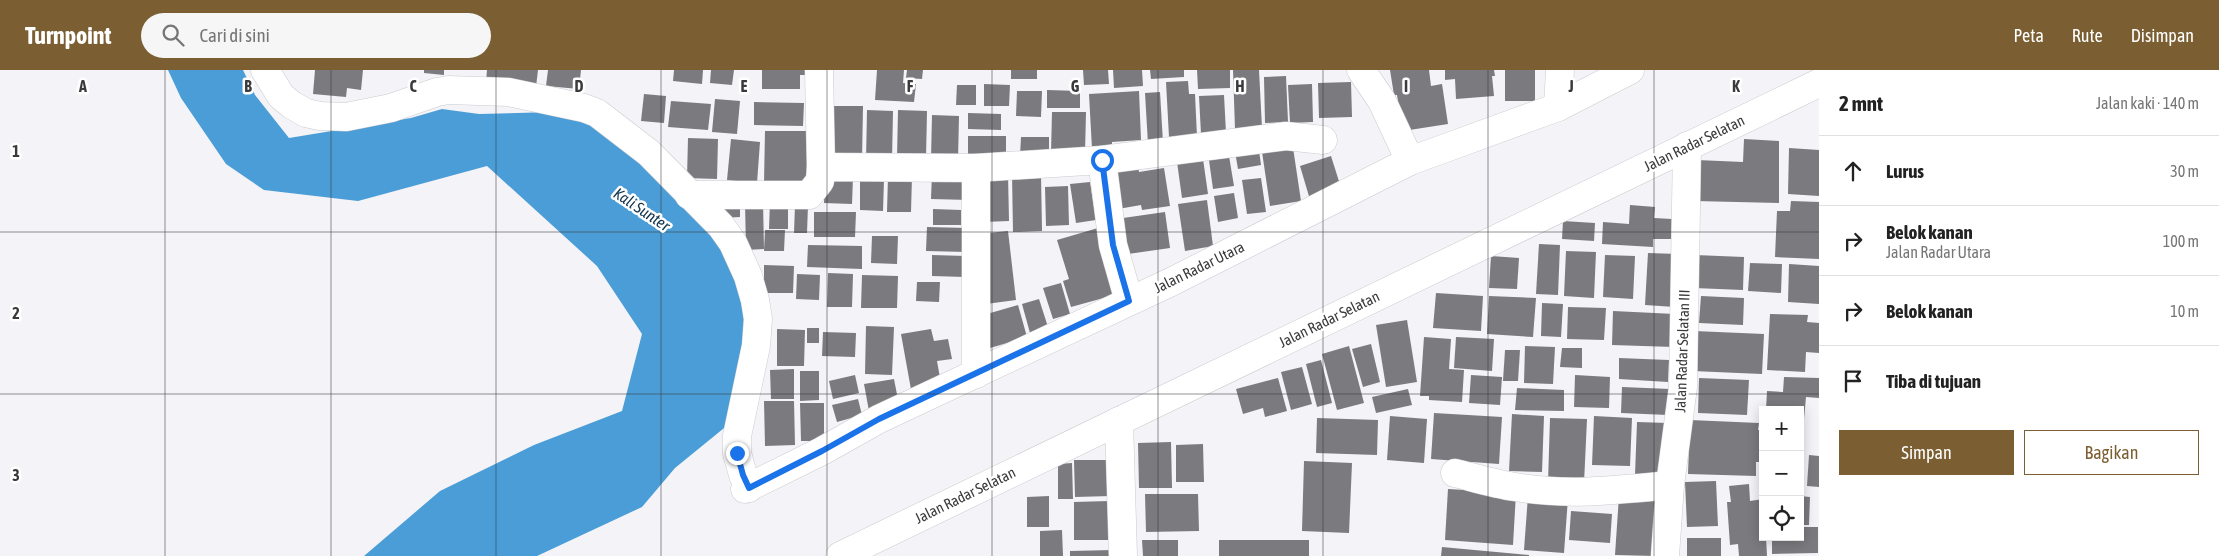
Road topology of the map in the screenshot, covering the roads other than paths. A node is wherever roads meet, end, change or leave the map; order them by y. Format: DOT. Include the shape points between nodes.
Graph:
graph roads {
  1 [pos="265,70"];
  2 [pos="819,70"];
  3 [pos="1361,70"];
  4 [pos="1560,70"];
  5 [pos="1630,70"];
  6 [pos="1819,83"];
  7 [pos="1558,107"];
  8 [pos="1323,140"];
  9 [pos="1688,146"];
  10 [pos="1102,160"];
  11 [pos="1410,161"];
  12 [pos="821,167"];
  13 [pos="976,168"];
  14 [pos="690,195"];
  15 [pos="1129,301"];
  16 [pos="976,374"];
  17 [pos="1119,421"];
  18 [pos="1455,473"];
  19 [pos="1670,485"];
  20 [pos="840,556"];
  21 [pos="1123,556"];
  22 [pos="1665,556"];
  1 -- 14 [label="street" via="276,89 292,105 320,116 346,117 382,110 437,92 457,90 508,92 584,108 597,113 649,152"];
  2 -- 12 [label="street"];
  3 -- 11 [label="street" via="1382,101"];
  4 -- 7 [label="street"];
  5 -- 7 [label="street, Jalan Radar Utara"];
  6 -- 9 [label="street, Jalan Radar Selatan"];
  7 -- 11 [label="street, Jalan Radar Utara"];
  8 -- 10 [label="street" via="1286,136"];
  9 -- 17 [label="street, Jalan Radar Selatan"];
  9 -- 19 [label="street, Jalan Radar Selatan III" via="1683,387"];
  10 -- 13 [label="street"];
  10 -- 15 [label="street" via="1113,245"];
  11 -- 15 [label="street, Jalan Radar Utara"];
  12 -- 13 [label="street"];
  12 -- 14 [label="street" via="820,181 809,196"];
  13 -- 16 [label="street"];
  14 -- 16 [label="street, Jalan Radar Utara" via="733,242 755,300 758,319 756,346 737,453 747,488 879,419"];
  15 -- 16 [label="street, Jalan Radar Utara"];
  17 -- 20 [label="street, Jalan Radar Selatan"];
  17 -- 21 [label="street"];
  18 -- 19 [label="street" via="1516,488 1563,492"];
  19 -- 22 [label="street, Jalan Radar Selatan III"];
}
